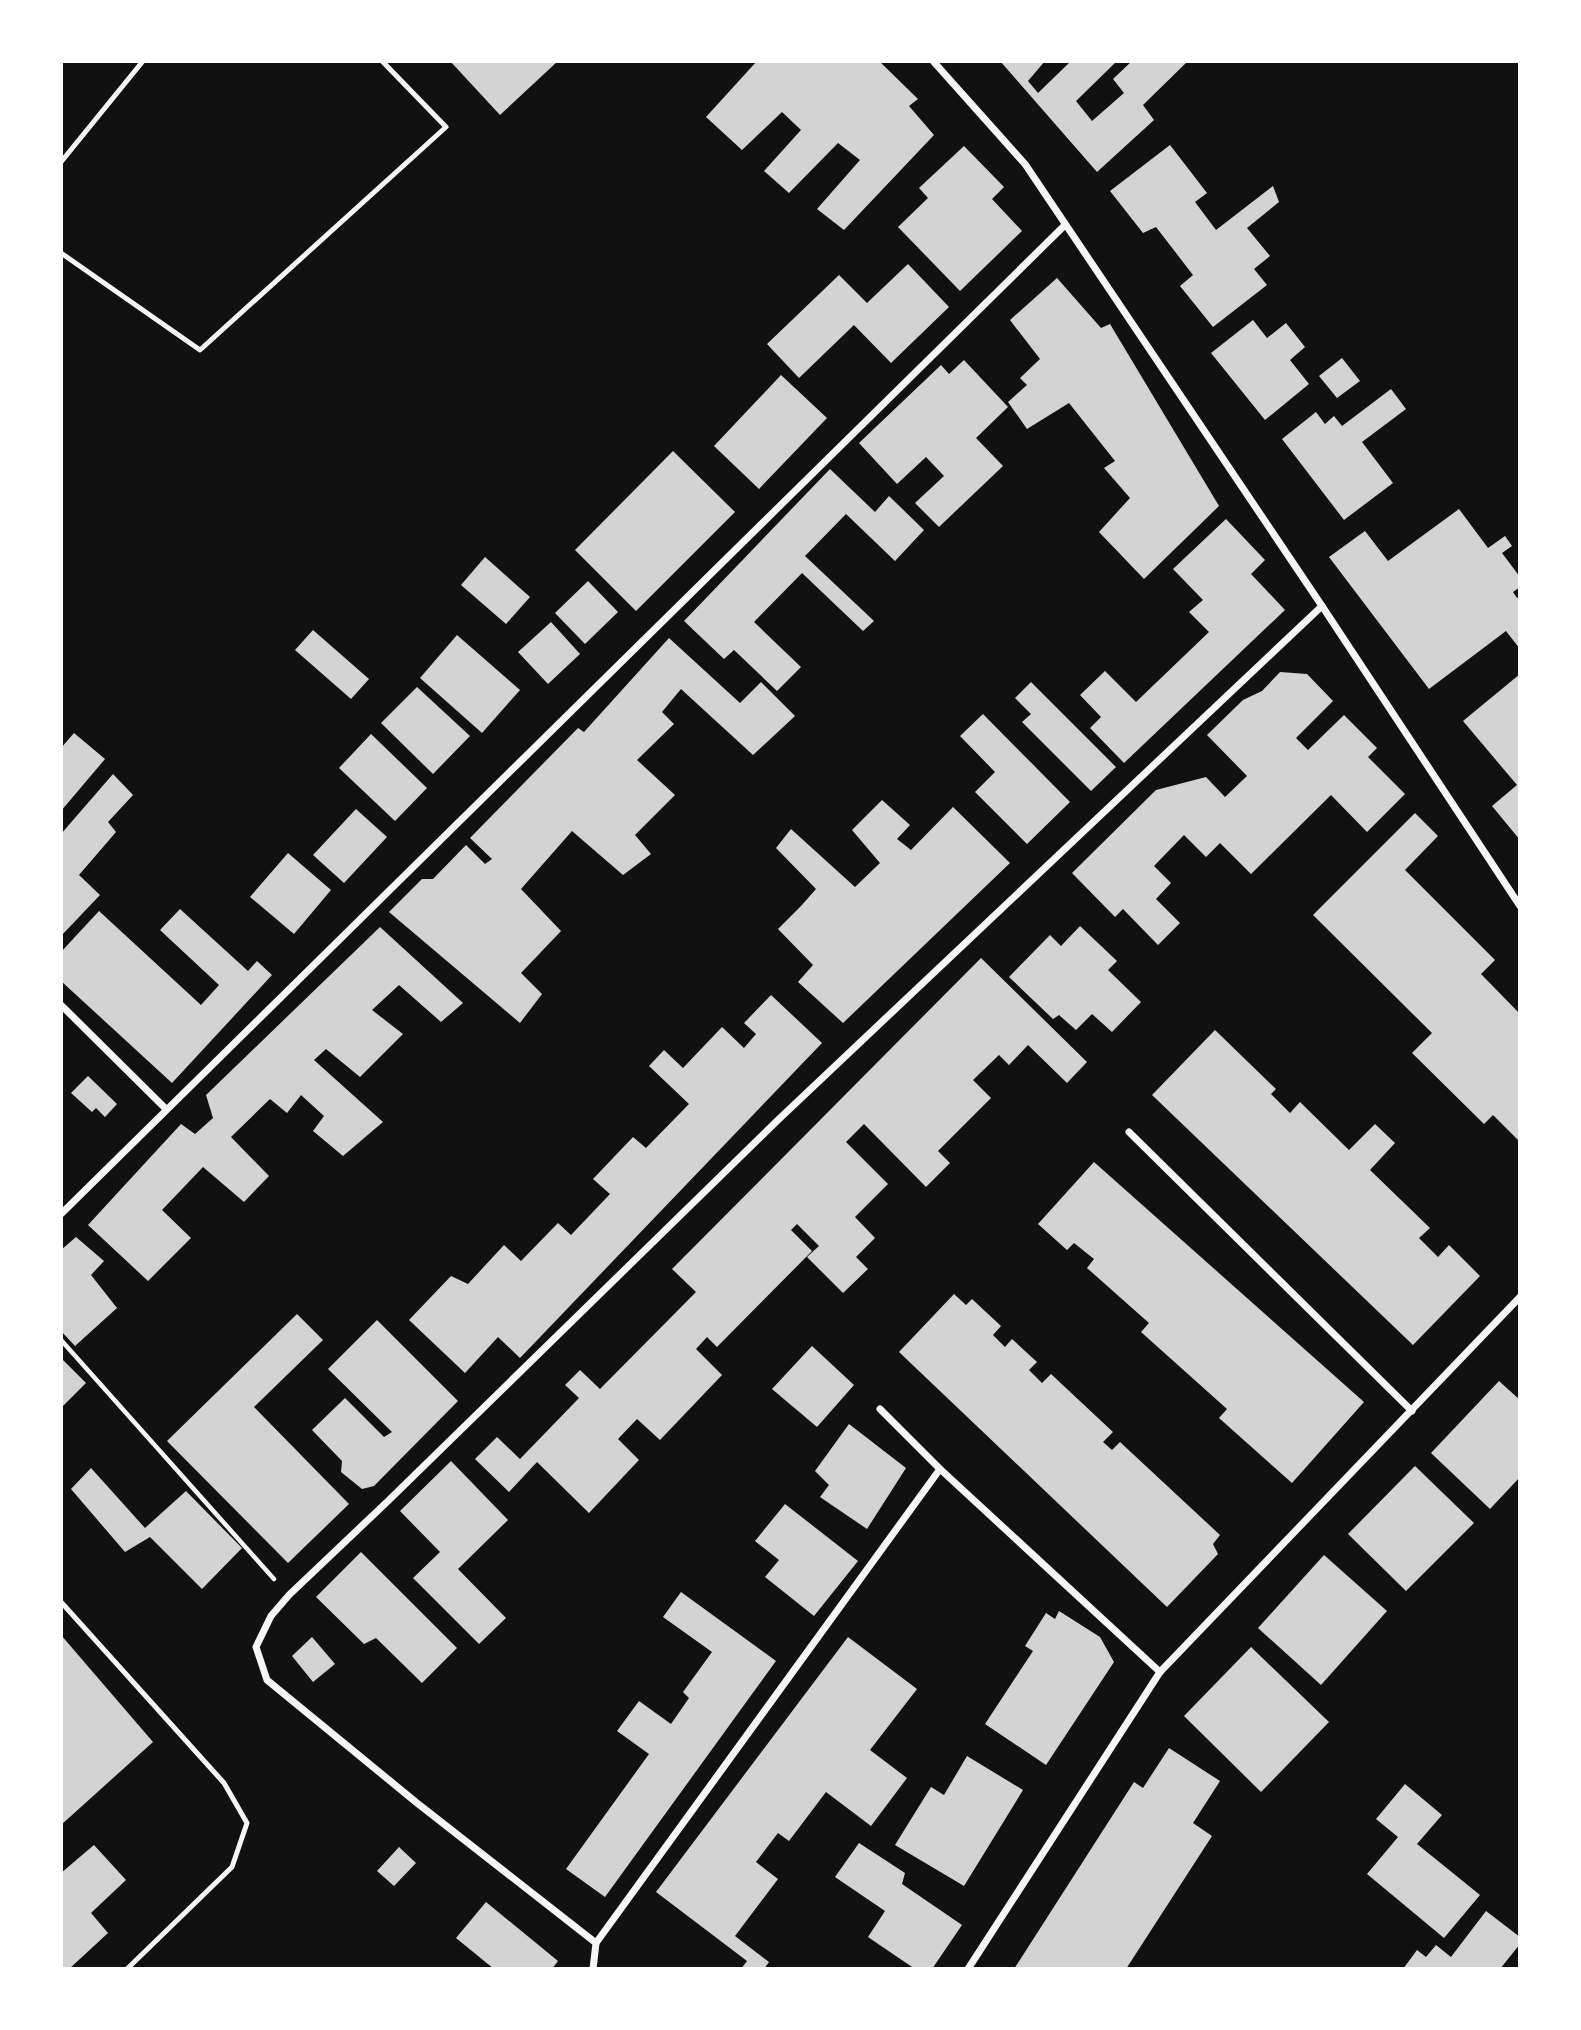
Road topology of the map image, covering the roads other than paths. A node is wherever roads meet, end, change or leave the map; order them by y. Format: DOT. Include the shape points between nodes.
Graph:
graph roads {
  1 [pos="143,61"];
  2 [pos="382,61"];
  3 [pos="933,61"];
  4 [pos="61,162"];
  5 [pos="1065,225"];
  6 [pos="61,253"];
  7 [pos="1321,606"];
  8 [pos="1520,906"];
  9 [pos="61,1005"];
  10 [pos="166,1109"];
  11 [pos="1129,1132"];
  12 [pos="61,1214"];
  13 [pos="1520,1297"];
  14 [pos="880,1409"];
  15 [pos="1412,1411"];
  16 [pos="940,1469"];
  17 [pos="61,1602"];
  18 [pos="1160,1672"];
  19 [pos="596,1943"];
  20 [pos="127,1969"];
  21 [pos="593,1969"];
  22 [pos="968,1969"];
  1 -- 4 [label="lane"];
  2 -- 6 [label="lane" via="446,127 200,350"];
  3 -- 5 [label="street" via="1025,164"];
  5 -- 7 [label="street"];
  5 -- 10 [label="street"];
  7 -- 8 [label="street"];
  7 -- 19 [label="street" via="779,1119 271,1616 256,1647 267,1680"];
  9 -- 10 [label="street"];
  10 -- 12 [label="street"];
  11 -- 15 [label="street"];
  13 -- 15 [label="street"];
  14 -- 16 [label="street"];
  15 -- 18 [label="street"];
  16 -- 18 [label="street"];
  16 -- 19 [label="street"];
  17 -- 20 [label="lane" via="224,1783 247,1824 232,1867"];
  18 -- 22 [label="street"];
  19 -- 21 [label="street"];
}
